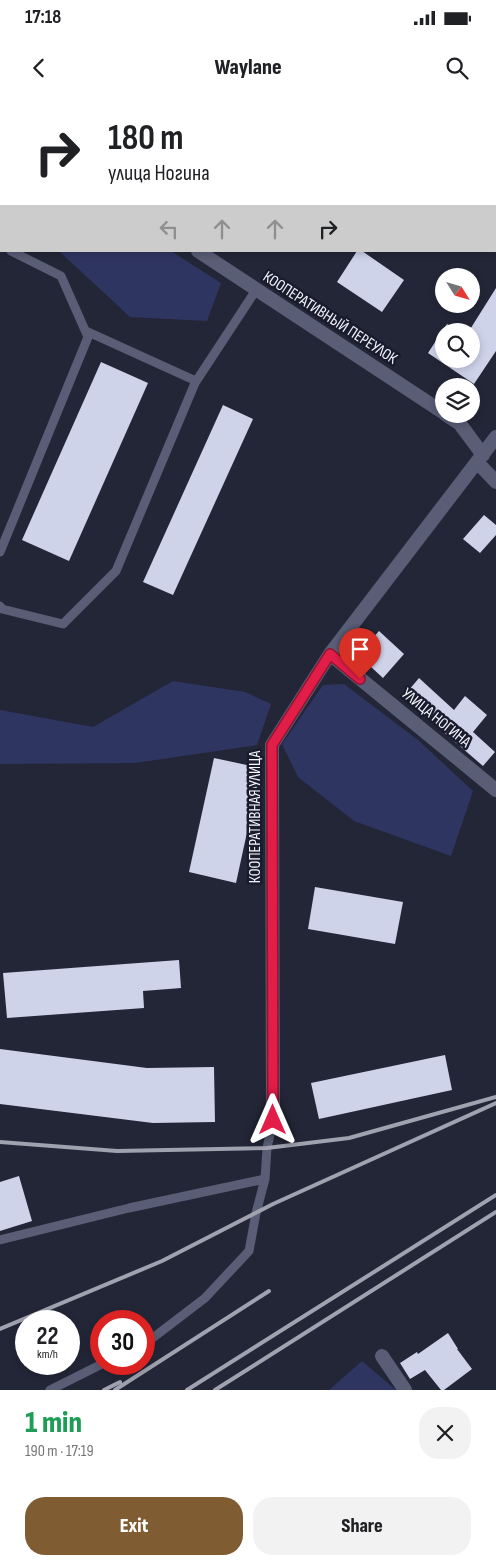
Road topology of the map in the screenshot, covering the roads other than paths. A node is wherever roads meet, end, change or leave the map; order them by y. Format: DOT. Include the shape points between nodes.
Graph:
graph roads {
  1 [pos="13,252"];
  2 [pos="199,252"];
  3 [pos="256,290"];
  4 [pos="86,331"];
  5 [pos="196,381"];
  6 [pos="435,408"];
  7 [pos="458,423"];
  8 [pos="496,437"];
  9 [pos="480,459"];
  10 [pos="496,482"];
  11 [pos="0,552"];
  12 [pos="0,606"];
  13 [pos="330,654"];
  14 [pos="496,790"];
  15 [pos="273,1120"];
  16 [pos="265,1178"];
  17 [pos="0,1240"];
  18 [pos="155,1336"];
  19 [pos="382,1356"];
  20 [pos="90,1370"];
  21 [pos="50,1390"];
  22 [pos="405,1390"];
  1 -- 4 [label="lane" via="61,276"];
  2 -- 3 [label="street, КООПЕРАТИВНЫЙ ПЕРЕУЛОК"];
  3 -- 5 [label="lane"];
  3 -- 6 [label="street, КООПЕРАТИВНЫЙ ПЕРЕУЛОК"];
  4 -- 5 [label="lane"];
  4 -- 11 [label="lane" via="88,337"];
  5 -- 12 [label="lane" via="116,572 63,624"];
  7 -- 9 [label="street, КООПЕРАТИВНЫЙ ПЕРЕУЛОК"];
  8 -- 9 [label="street, КООПЕРАТИВНАЯ УЛИЦА"];
  9 -- 10 [label="street, КООПЕРАТИВНЫЙ ПЕРЕУЛОК"];
  9 -- 13 [label="street, КООПЕРАТИВНАЯ УЛИЦА"];
  13 -- 14 [label="street, УЛИЦА НОГИНА"];
  13 -- 15 [label="street, КООПЕРАТИВНАЯ УЛИЦА" via="272,745"];
  15 -- 16 [label="lane"];
  16 -- 17 [label="lane"];
  16 -- 18 [label="lane" via="249,1251 205,1298"];
  19 -- 22 [label="street"];
  20 -- 21 [label="lane"];
}
